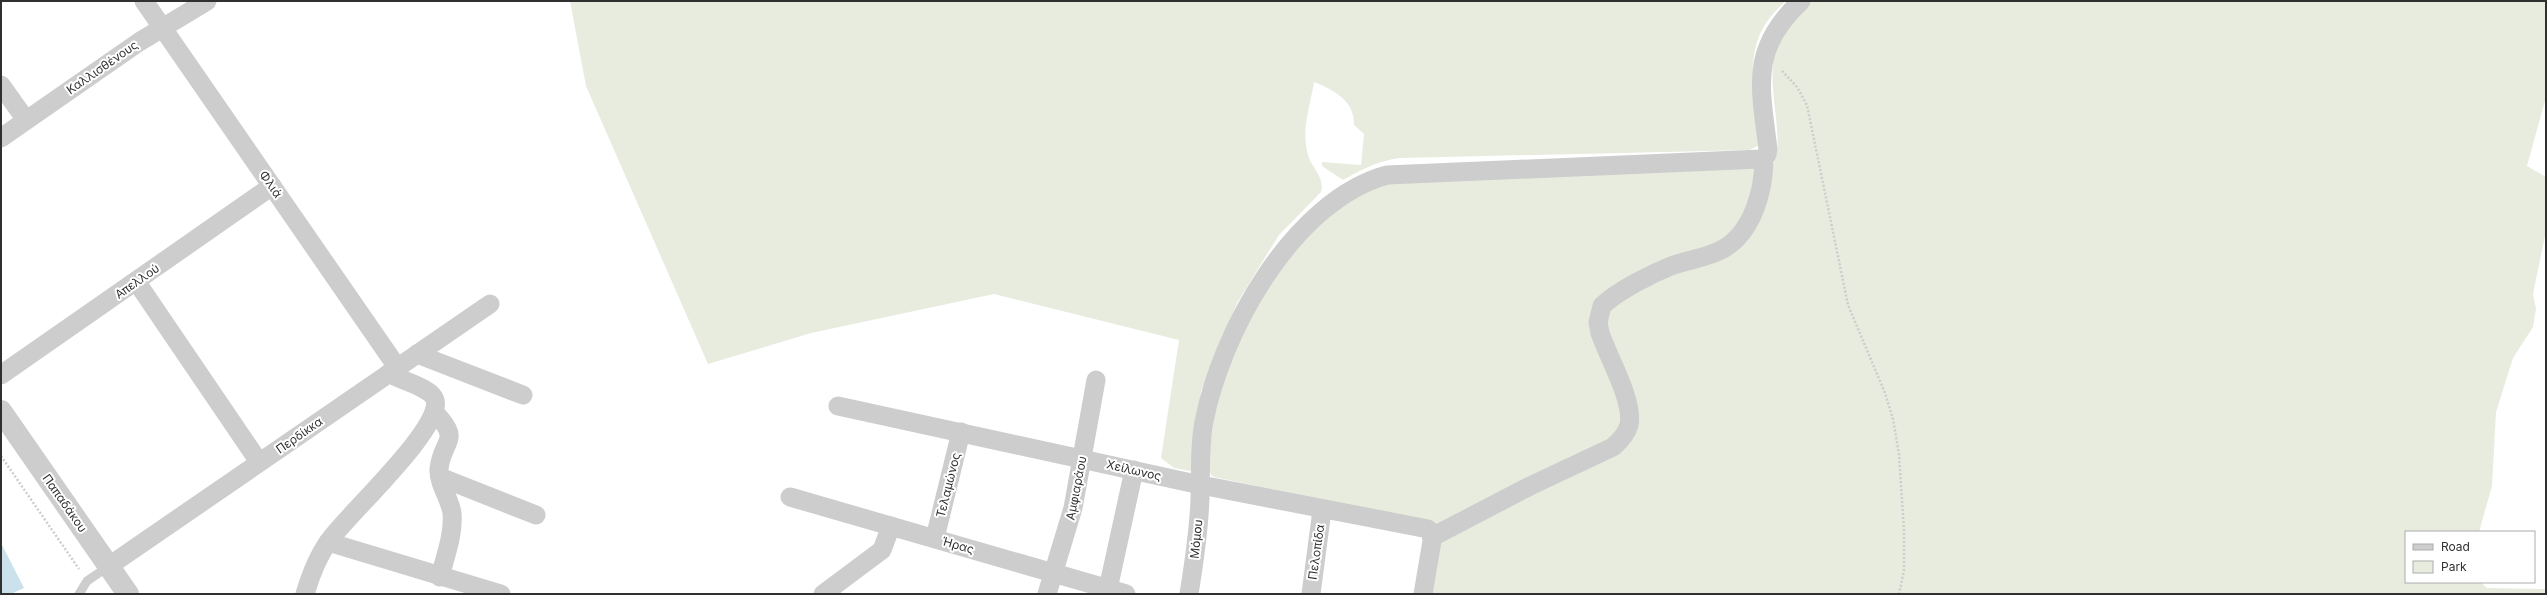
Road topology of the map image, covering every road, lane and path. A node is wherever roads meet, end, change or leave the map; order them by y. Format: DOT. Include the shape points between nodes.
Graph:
graph roads {
  1 [pos="144,1"];
  2 [pos="207,1"];
  3 [pos="1801,1"];
  4 [pos="162,28"];
  5 [pos="1763,56"];
  6 [pos="1,84"];
  7 [pos="26,120"];
  8 [pos="1,138"];
  9 [pos="1764,158"];
  10 [pos="272,186"];
  11 [pos="136,281"];
  12 [pos="490,304"];
  13 [pos="417,354"];
  14 [pos="393,370"];
  15 [pos="1,375"];
  16 [pos="1096,380"];
  17 [pos="523,395"];
  18 [pos="838,406"];
  19 [pos="1,411"];
  20 [pos="434,412"];
  21 [pos="961,432"];
  22 [pos="1,456"];
  23 [pos="1082,458"];
  24 [pos="259,462"];
  25 [pos="1134,470"];
  26 [pos="440,477"];
  27 [pos="1200,485"];
  28 [pos="790,497"];
  29 [pos="1322,510"];
  30 [pos="536,515"];
  31 [pos="891,526"];
  32 [pos="1431,534"];
  33 [pos="935,538"];
  34 [pos="328,542"];
  35 [pos="108,566"];
  36 [pos="1054,573"];
  37 [pos="440,577"];
  38 [pos="87,581"];
  39 [pos="836,591"];
  40 [pos="1117,591"];
  41 [pos="80,594"];
  42 [pos="128,594"];
  43 [pos="305,594"];
  44 [pos="501,594"];
  45 [pos="1047,594"];
  46 [pos="1189,594"];
  47 [pos="1310,594"];
  48 [pos="1423,594"];
  49 [pos="1899,594"];
  1 -- 4 [label="street, Φλιά"];
  2 -- 4 [label="street, Καλλισθένους"];
  3 -- 5 [label="street" via="1778,25"];
  4 -- 7 [label="street, Καλλισθένους"];
  4 -- 10 [label="street, Φλιά"];
  5 -- 9 [label="street" via="1761,78 1768,149"];
  5 -- 49 [label="path" via="1789,78 1807,105 1846,299 1885,393 1893,419 1899,454 1904,539 1904,570"];
  6 -- 7 [label="street"];
  7 -- 8 [label="street, Καλλισθένους"];
  9 -- 27 [label="street, Μόμου" via="1404,172 1379,177 1361,186 1322,212 1295,237 1272,265 1242,317 1228,345 1208,406 1202,438"];
  9 -- 32 [label="street" via="1759,197 1750,220 1737,238 1723,249 1670,266 1646,278 1602,306 1598,322 1600,333 1629,408 1629,423 1622,440 1613,447"];
  10 -- 11 [label="street, Απελλού"];
  10 -- 14 [label="street, Φλιά"];
  11 -- 15 [label="street, Απελλού"];
  11 -- 24 [label="street"];
  12 -- 13 [label="street, Περδίκκα"];
  13 -- 14 [label="street, Περδίκκα"];
  13 -- 17 [label="street"];
  14 -- 20 [label="street" via="404,382 429,392 435,400"];
  14 -- 24 [label="street, Περδίκκα"];
  16 -- 23 [label="street, Αμφιαράου"];
  18 -- 21 [label="street, Χείλωνος"];
  19 -- 35 [label="street, Παπαδάκου"];
  20 -- 26 [label="street" via="448,426 449,434 439,470"];
  20 -- 34 [label="street" via="401,460"];
  21 -- 23 [label="street, Χείλωνος"];
  21 -- 33 [label="street, Τελαμώνος"];
  22 -- 38 [label="path"];
  23 -- 25 [label="street, Χείλωνος"];
  23 -- 36 [label="street, Αμφιαράου" via="1073,508"];
  24 -- 35 [label="street, Περδίκκα"];
  25 -- 27 [label="street, Χείλωνος"];
  25 -- 40 [label="street"];
  26 -- 30 [label="street"];
  26 -- 37 [label="street" via="452,520"];
  27 -- 29 [label="street, Χείλωνος"];
  27 -- 46 [label="street, Μόμου"];
  28 -- 31 [label="street, Ήρας"];
  29 -- 32 [label="street, Χείλωνος"];
  29 -- 47 [label="street, Πελοπίδα"];
  31 -- 33 [label="street, Ήρας"];
  31 -- 39 [label="street" via="882,550"];
  32 -- 48 [label="street"];
  33 -- 36 [label="street, Ήρας"];
  34 -- 37 [label="street"];
  34 -- 43 [label="street"];
  35 -- 38 [label="lane"];
  35 -- 42 [label="street, Παπαδάκου"];
  36 -- 40 [label="street, Ήρας"];
  36 -- 45 [label="street, Αμφιαράου"];
  37 -- 44 [label="street"];
  38 -- 41 [label="lane"];
}
